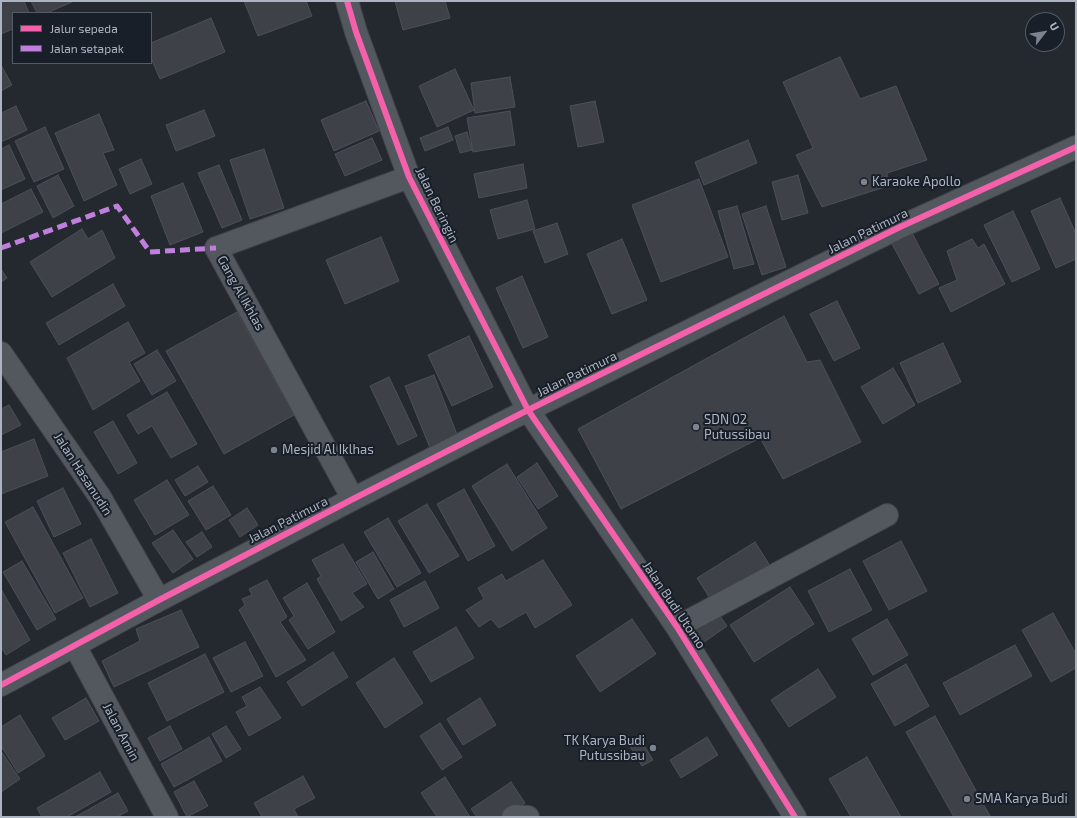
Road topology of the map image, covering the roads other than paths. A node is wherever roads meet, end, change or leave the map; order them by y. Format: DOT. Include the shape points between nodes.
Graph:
graph roads {
  1 [pos="347,1"];
  2 [pos="1076,147"];
  3 [pos="409,177"];
  4 [pos="1,353"];
  5 [pos="528,410"];
  6 [pos="353,499"];
  7 [pos="887,515"];
  8 [pos="159,600"];
  9 [pos="677,627"];
  10 [pos="75,646"];
  11 [pos="1,685"];
  12 [pos="167,817"];
  13 [pos="513,817"];
  14 [pos="528,817"];
  15 [pos="795,817"];
  1 -- 3 [label="street, Jalan Beringin"];
  2 -- 5 [label="street, Jalan Patimura" via="900,227"];
  3 -- 5 [label="street, Jalan Beringin"];
  3 -- 6 [label="street, Gang Al Ikhlas" via="216,248"];
  4 -- 8 [label="street, Jalan Hasanudin" via="100,497"];
  5 -- 6 [label="street, Jalan Patimura"];
  5 -- 9 [label="street, Jalan Budi Utomo"];
  6 -- 8 [label="street, Jalan Patimura"];
  7 -- 9 [label="street"];
  8 -- 10 [label="street, Jalan Patimura"];
  9 -- 15 [label="street, Jalan Budi Utomo"];
  10 -- 11 [label="street, Jalan Patimura"];
  10 -- 12 [label="street, Jalan Amin"];
  13 -- 14 [label="street"];
}
